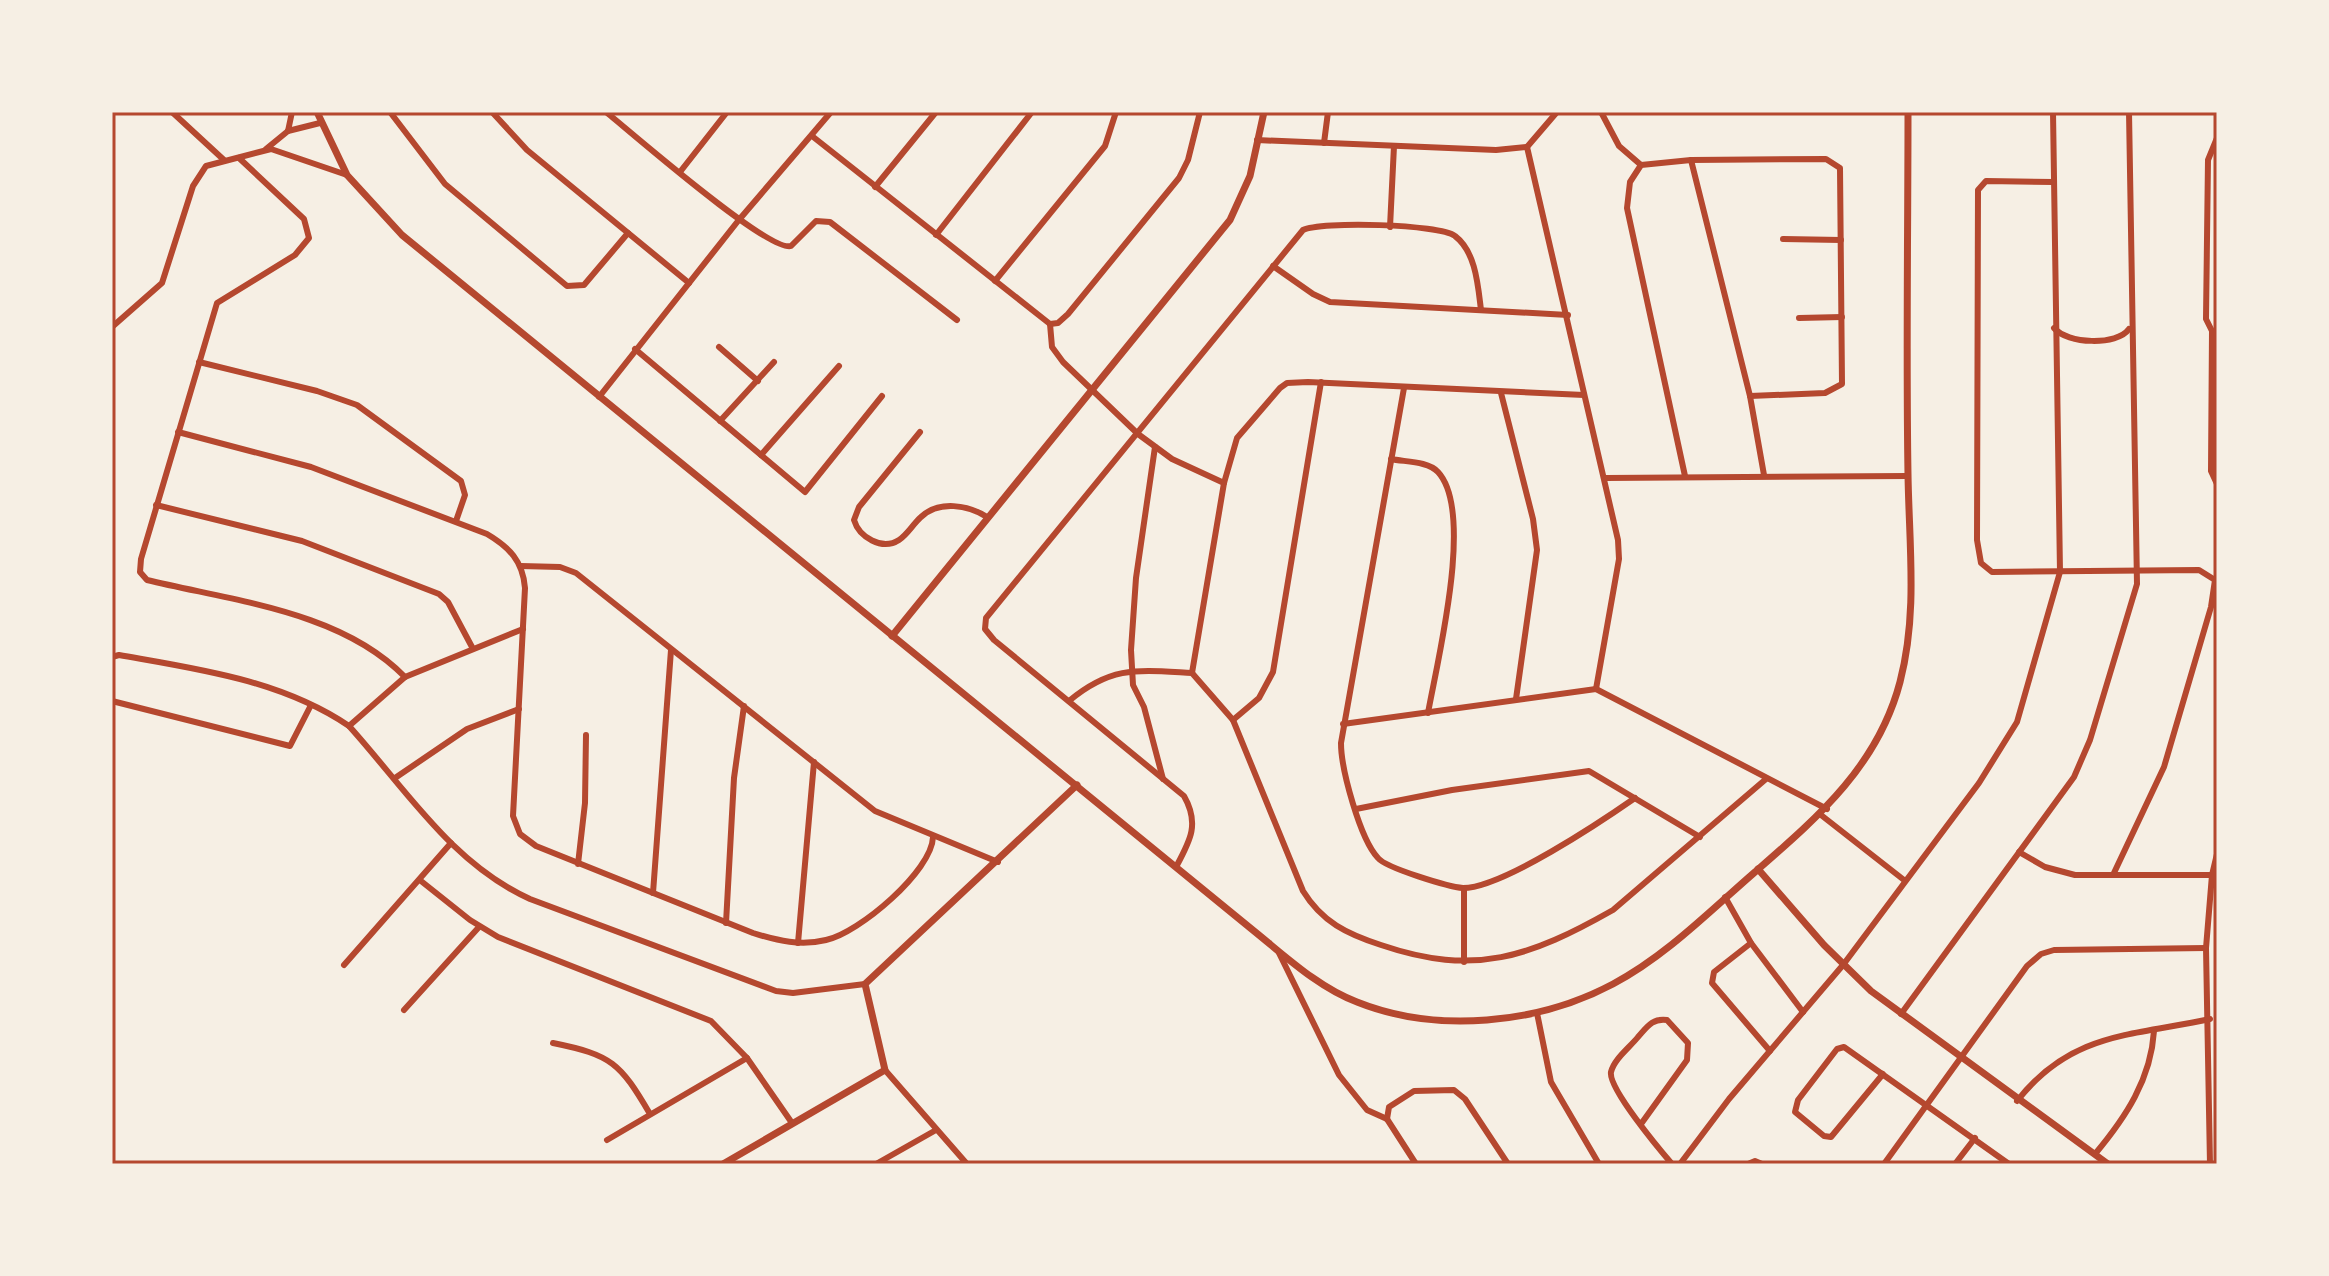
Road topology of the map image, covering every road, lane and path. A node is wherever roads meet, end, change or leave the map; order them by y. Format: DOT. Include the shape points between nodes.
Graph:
graph roads {
  1 [pos="172,112"];
  2 [pos="292,112"];
  3 [pos="317,112"];
  4 [pos="390,112"];
  5 [pos="492,112"];
  6 [pos="606,112"];
  7 [pos="727,112"];
  8 [pos="831,112"];
  9 [pos="936,112"];
  10 [pos="1032,112"];
  11 [pos="1116,112"];
  12 [pos="1200,112"];
  13 [pos="1264,112"];
  14 [pos="1328,112"];
  15 [pos="1557,112"];
  16 [pos="1601,112"];
  17 [pos="1908,112"];
  18 [pos="2053,112"];
  19 [pos="2129,112"];
  20 [pos="320,123"];
  21 [pos="288,131"];
  22 [pos="812,136"];
  23 [pos="2217,138"];
  24 [pos="1257,140"];
  25 [pos="1324,143"];
  26 [pos="1394,146"];
  27 [pos="1527,147"];
  28 [pos="266,149"];
  29 [pos="239,158"];
  30 [pos="224,160"];
  31 [pos="1691,160"];
  32 [pos="1641,165"];
  33 [pos="680,172"];
  34 [pos="347,175"];
  35 [pos="2053,182"];
  36 [pos="875,187"];
  37 [pos="738,221"];
  38 [pos="1390,227"];
  39 [pos="628,233"];
  40 [pos="936,235"];
  41 [pos="1783,239"];
  42 [pos="1841,240"];
  43 [pos="1273,266"];
  44 [pos="995,281"];
  45 [pos="689,283"];
  46 [pos="1481,310"];
  47 [pos="1568,315"];
  48 [pos="1842,317"];
  49 [pos="1799,318"];
  50 [pos="957,320"];
  51 [pos="1050,324"];
  52 [pos="2131,325"];
  53 [pos="112,327"];
  54 [pos="2054,328"];
  55 [pos="2214,332"];
  56 [pos="719,347"];
  57 [pos="635,349"];
  58 [pos="199,362"];
  59 [pos="774,362"];
  60 [pos="839,366"];
  61 [pos="758,381"];
  62 [pos="1321,382"];
  63 [pos="1404,388"];
  64 [pos="1092,391"];
  65 [pos="1501,393"];
  66 [pos="1584,395"];
  67 [pos="882,396"];
  68 [pos="1750,396"];
  69 [pos="599,397"];
  70 [pos="720,421"];
  71 [pos="178,432"];
  72 [pos="920,432"];
  73 [pos="1138,434"];
  74 [pos="1155,447"];
  75 [pos="761,455"];
  76 [pos="1391,459"];
  77 [pos="1764,475"];
  78 [pos="1685,476"];
  79 [pos="1908,476"];
  80 [pos="1606,478"];
  81 [pos="1224,483"];
  82 [pos="2217,484"];
  83 [pos="156,505"];
  84 [pos="987,517"];
  85 [pos="456,521"];
  86 [pos="521,566"];
  87 [pos="2138,569"];
  88 [pos="2060,572"];
  89 [pos="523,629"];
  90 [pos="892,636"];
  91 [pos="472,647"];
  92 [pos="671,650"];
  93 [pos="112,657"];
  94 [pos="1132,670"];
  95 [pos="1192,673"];
  96 [pos="405,677"];
  97 [pos="1596,689"];
  98 [pos="1516,699"];
  99 [pos="112,701"];
  100 [pos="1069,701"];
  101 [pos="311,705"];
  102 [pos="744,706"];
  103 [pos="519,709"];
  104 [pos="1428,713"];
  105 [pos="1233,720"];
  106 [pos="1343,724"];
  107 [pos="349,726"];
  108 [pos="586,735"];
  109 [pos="814,762"];
  110 [pos="395,778"];
  111 [pos="1163,779"];
  112 [pos="1766,779"];
  113 [pos="1077,785"];
  114 [pos="1635,798"];
  115 [pos="1356,809"];
  116 [pos="1824,812"];
  117 [pos="933,837"];
  118 [pos="1700,837"];
  119 [pos="451,843"];
  120 [pos="2019,852"];
  121 [pos="2217,854"];
  122 [pos="998,862"];
  123 [pos="578,864"];
  124 [pos="1176,867"];
  125 [pos="1758,869"];
  126 [pos="2113,875"];
  127 [pos="2212,875"];
  128 [pos="1904,880"];
  129 [pos="421,881"];
  130 [pos="1464,888"];
  131 [pos="653,893"];
  132 [pos="1725,897"];
  133 [pos="726,923"];
  134 [pos="479,927"];
  135 [pos="798,943"];
  136 [pos="1751,943"];
  137 [pos="2206,948"];
  138 [pos="1278,951"];
  139 [pos="1464,962"];
  140 [pos="344,965"];
  141 [pos="1843,965"];
  142 [pos="865,984"];
  143 [pos="404,1010"];
  144 [pos="1803,1012"];
  145 [pos="1537,1013"];
  146 [pos="1901,1014"];
  147 [pos="2210,1019"];
  148 [pos="2154,1031"];
  149 [pos="553,1043"];
  150 [pos="1770,1051"];
  151 [pos="747,1058"];
  152 [pos="1961,1060"];
  153 [pos="885,1070"];
  154 [pos="1883,1074"];
  155 [pos="2017,1101"];
  156 [pos="1927,1104"];
  157 [pos="650,1114"];
  158 [pos="1387,1119"];
  159 [pos="792,1123"];
  160 [pos="1641,1124"];
  161 [pos="936,1130"];
  162 [pos="1975,1138"];
  163 [pos="607,1140"];
  164 [pos="2095,1154"];
  165 [pos="723,1164"];
  166 [pos="876,1164"];
  167 [pos="967,1164"];
  168 [pos="1416,1164"];
  169 [pos="1508,1164"];
  170 [pos="1599,1164"];
  171 [pos="1672,1164"];
  172 [pos="1680,1164"];
  173 [pos="1748,1164"];
  174 [pos="1762,1164"];
  175 [pos="1884,1164"];
  176 [pos="1955,1164"];
  177 [pos="2009,1164"];
  178 [pos="2108,1164"];
  179 [pos="2210,1164"];
  1 -- 30 [label="street"];
  2 -- 21 [label="street"];
  3 -- 20 [label="street"];
  4 -- 39 [label="street" via="445,184 567,286 584,285"];
  5 -- 39 [label="street" via="527,150"];
  6 -- 33 [label="street"];
  7 -- 33 [label="street"];
  8 -- 22 [label="street"];
  9 -- 36 [label="street"];
  10 -- 40 [label="street"];
  11 -- 44 [label="street" via="1105,146"];
  12 -- 51 [label="street" via="1179,178 1068,314"];
  13 -- 24 [label="street"];
  14 -- 25 [label="street"];
  15 -- 27 [label="street"];
  16 -- 32 [label="street" via="1619,146"];
  17 -- 79 [label="street"];
  18 -- 35 [label="street"];
  19 -- 52 [label="street"];
  20 -- 21 [label="street"];
  20 -- 34 [label="street"];
  21 -- 28 [label="street"];
  22 -- 36 [label="street"];
  22 -- 37 [label="street"];
  23 -- 55 [label="street" via="2208,160 2206,319"];
  24 -- 25 [label="street"];
  24 -- 64 [label="street" via="1250,176 1230,220"];
  25 -- 26 [label="street"];
  26 -- 27 [label="street"];
  26 -- 38 [label="street"];
  27 -- 47 [label="street"];
  28 -- 29 [label="street"];
  28 -- 34 [label="street"];
  29 -- 30 [label="street"];
  29 -- 58 [label="street" via="304,219 309,238 295,255 253,284 219,299"];
  30 -- 53 [label="street" via="206,166 197,177 162,283"];
  31 -- 32 [label="street"];
  31 -- 42 [label="street" via="1826,159 1837,164 1842,174"];
  31 -- 68 [label="street"];
  32 -- 78 [label="street" via="1630,182 1627,208"];
  33 -- 37 [label="street"];
  34 -- 69 [label="street" via="402,235"];
  35 -- 54 [label="street"];
  35 -- 88 [label="street" via="1986,181 1978,190 1977,540 1981,563 1992,572"];
  36 -- 40 [label="street"];
  37 -- 45 [label="street"];
  37 -- 50 [label="street" via="786,248 816,221 830,222"];
  38 -- 43 [label="street" via="1309,227"];
  38 -- 46 [label="street" via="1455,235 1470,257"];
  39 -- 45 [label="street"];
  40 -- 44 [label="street"];
  41 -- 42 [label="street"];
  42 -- 48 [label="street"];
  43 -- 46 [label="street" via="1330,302"];
  43 -- 73 [label="street"];
  44 -- 51 [label="street"];
  45 -- 57 [label="street"];
  46 -- 47 [label="street"];
  47 -- 66 [label="street"];
  48 -- 49 [label="street"];
  48 -- 68 [label="street" via="1839,388"];
  51 -- 64 [label="street" via="1052,347"];
  52 -- 54 [label="street" via="2114,339 2071,339"];
  52 -- 87 [label="street"];
  54 -- 88 [label="street"];
  55 -- 82 [label="street" via="2211,471"];
  56 -- 61 [label="street"];
  57 -- 69 [label="street"];
  57 -- 70 [label="street"];
  58 -- 71 [label="street"];
  58 -- 85 [label="street" via="317,391 369,411 461,481 465,495"];
  59 -- 61 [label="street"];
  60 -- 75 [label="street"];
  61 -- 70 [label="street"];
  62 -- 63 [label="street"];
  62 -- 81 [label="street" via="1287,383 1270,398 1237,438"];
  62 -- 105 [label="street" via="1273,672 1259,698"];
  63 -- 65 [label="street"];
  63 -- 76 [label="street"];
  64 -- 73 [label="street"];
  64 -- 84 [label="street"];
  65 -- 66 [label="street"];
  65 -- 98 [label="street" via="1537,550"];
  66 -- 80 [label="street"];
  67 -- 75 [label="street" via="805,492"];
  68 -- 77 [label="street"];
  69 -- 90 [label="street"];
  70 -- 75 [label="street"];
  71 -- 83 [label="street"];
  71 -- 85 [label="street" via="287,459"];
  72 -- 84 [label="street" via="859,507 854,520 860,531 887,544 899,540 931,510 962,506"];
  73 -- 74 [label="street"];
  73 -- 100 [label="street" via="985,621 994,640"];
  74 -- 81 [label="street"];
  74 -- 94 [label="street" via="1136,578"];
  76 -- 104 [label="street" via="1437,471 1452,519 1454,564"];
  76 -- 106 [label="street"];
  77 -- 78 [label="street"];
  77 -- 79 [label="street"];
  78 -- 80 [label="street"];
  79 -- 116 [label="street" via="1912,618 1901,678 1873,750"];
  80 -- 97 [label="street" via="1619,559"];
  81 -- 95 [label="street"];
  83 -- 91 [label="street" via="302,541 439,594"];
  83 -- 96 [label="street" via="141,559 140,572 147,580 301,618 379,652"];
  84 -- 90 [label="street"];
  85 -- 86 [label="street" via="498,540"];
  86 -- 89 [label="street"];
  86 -- 92 [label="street" via="576,573"];
  87 -- 88 [label="street"];
  87 -- 120 [label="street" via="2136,594 2083,760"];
  87 -- 126 [label="street" via="2199,570 2211,575 2216,589 2164,767"];
  88 -- 128 [label="street" via="2017,722 1979,783"];
  89 -- 91 [label="street"];
  89 -- 103 [label="street"];
  90 -- 113 [label="street"];
  91 -- 96 [label="street"];
  92 -- 102 [label="street"];
  92 -- 131 [label="street"];
  93 -- 101 [label="street" via="257,683"];
  94 -- 95 [label="street"];
  94 -- 100 [label="street" via="1099,678"];
  94 -- 111 [label="street"];
  95 -- 105 [label="street"];
  96 -- 107 [label="street"];
  97 -- 98 [label="street"];
  97 -- 112 [label="street"];
  98 -- 104 [label="street"];
  99 -- 101 [label="street" via="290,746"];
  100 -- 111 [label="street"];
  101 -- 107 [label="street"];
  102 -- 109 [label="street"];
  102 -- 133 [label="street" via="734,778"];
  103 -- 110 [label="street" via="467,729"];
  103 -- 123 [label="street" via="512,794 516,826 526,840"];
  104 -- 106 [label="street"];
  105 -- 139 [label="street" via="1303,891 1318,913 1361,939 1417,957"];
  106 -- 115 [label="street" via="1342,768"];
  107 -- 110 [label="street"];
  108 -- 123 [label="street"];
  109 -- 117 [label="street" via="875,811"];
  109 -- 135 [label="street"];
  110 -- 119 [label="street"];
  111 -- 124 [label="street" via="1184,796 1194,817 1189,843"];
  112 -- 116 [label="street"];
  112 -- 118 [label="street"];
  113 -- 122 [label="street"];
  113 -- 124 [label="street"];
  114 -- 115 [label="street" via="1597,773 1572,771"];
  114 -- 118 [label="street"];
  114 -- 130 [label="street" via="1556,849"];
  115 -- 130 [label="street" via="1382,862"];
  116 -- 125 [label="street"];
  116 -- 128 [label="street"];
  117 -- 122 [label="street"];
  117 -- 135 [label="street" via="926,860 911,881 855,927 835,938"];
  118 -- 139 [label="street" via="1597,919 1521,953"];
  119 -- 129 [label="street"];
  119 -- 142 [label="street" via="513,892 768,988 793,993"];
  120 -- 126 [label="street" via="2060,873"];
  120 -- 146 [label="street"];
  121 -- 127 [label="street"];
  122 -- 142 [label="street"];
  123 -- 131 [label="street"];
  124 -- 138 [label="street"];
  125 -- 132 [label="street"];
  125 -- 141 [label="street"];
  126 -- 127 [label="street"];
  127 -- 137 [label="street"];
  128 -- 141 [label="street"];
  129 -- 134 [label="street"];
  129 -- 140 [label="street"];
  130 -- 139 [label="street"];
  131 -- 133 [label="street"];
  132 -- 136 [label="street"];
  132 -- 145 [label="street" via="1630,974"];
  133 -- 135 [label="street"];
  134 -- 143 [label="street"];
  134 -- 151 [label="street" via="699,1015 720,1028"];
  136 -- 144 [label="street"];
  136 -- 150 [label="street" via="1714,972 1712,983"];
  137 -- 147 [label="street"];
  137 -- 152 [label="street" via="2041,954"];
  138 -- 145 [label="street" via="1356,1002 1394,1012 1460,1021"];
  138 -- 158 [label="street" via="1339,1075 1367,1110"];
  141 -- 144 [label="street"];
  141 -- 146 [label="street"];
  142 -- 153 [label="street"];
  144 -- 150 [label="street"];
  145 -- 170 [label="street" via="1551,1082"];
  146 -- 152 [label="street"];
  147 -- 148 [label="street"];
  147 -- 179 [label="street"];
  148 -- 155 [label="street" via="2076,1048"];
  148 -- 164 [label="street" via="2142,1084"];
  149 -- 157 [label="street" via="617,1065"];
  150 -- 172 [label="street"];
  151 -- 157 [label="street"];
  151 -- 159 [label="street"];
  152 -- 155 [label="street"];
  152 -- 156 [label="street"];
  153 -- 159 [label="street"];
  153 -- 161 [label="street"];
  154 -- 154 [label="street" via="1839,1048 1798,1100 1795,1112 1831,1137"];
  154 -- 156 [label="street"];
  155 -- 164 [label="street"];
  156 -- 162 [label="street"];
  156 -- 175 [label="street"];
  157 -- 163 [label="street"];
  158 -- 168 [label="street"];
  158 -- 169 [label="street" via="1389,1107 1406,1093 1454,1090"];
  159 -- 165 [label="street"];
  160 -- 160 [label="street" via="1614,1086 1611,1072 1652,1021 1667,1020 1688,1043 1688,1058"];
  160 -- 171 [label="street"];
  161 -- 166 [label="street"];
  161 -- 167 [label="street"];
  162 -- 176 [label="street"];
  162 -- 177 [label="street"];
  164 -- 178 [label="street"];
  173 -- 174 [label="street"];
}
